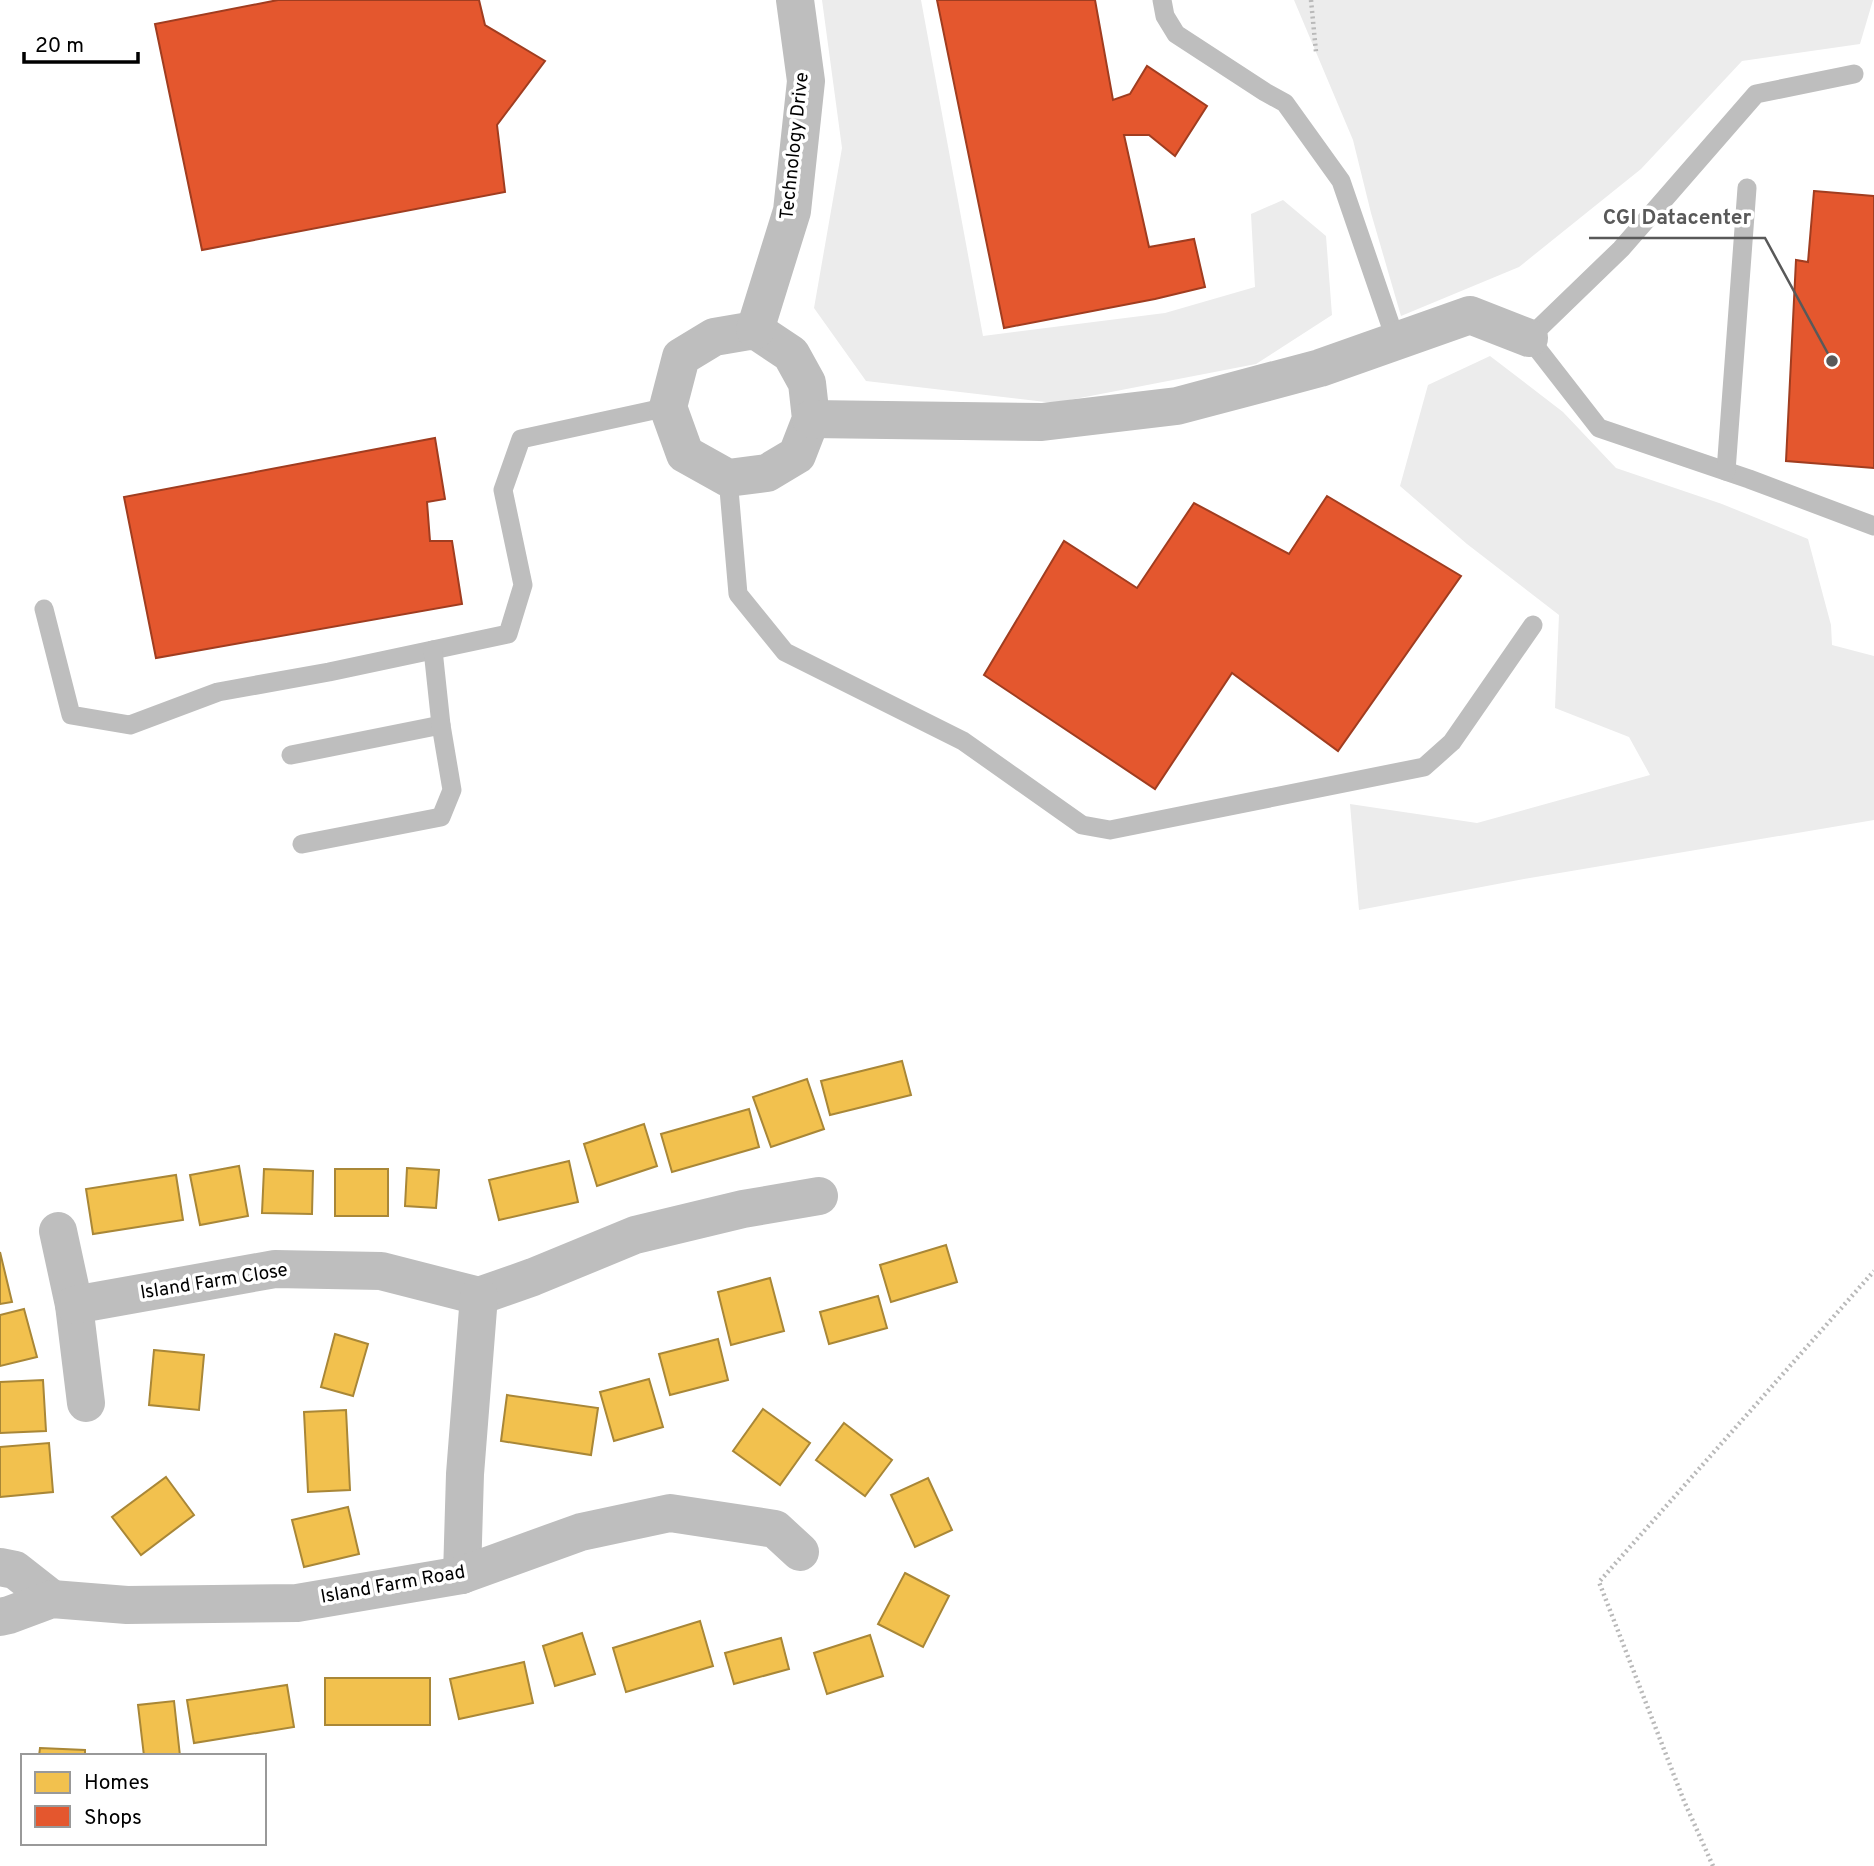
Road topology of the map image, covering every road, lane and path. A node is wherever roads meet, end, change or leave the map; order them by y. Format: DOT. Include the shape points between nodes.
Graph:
graph roads {
  1 [pos="796,0"];
  2 [pos="1163,0"];
  3 [pos="1311,0"];
  4 [pos="1316,52"];
  5 [pos="1854,74"];
  6 [pos="1747,188"];
  7 [pos="755,330"];
  8 [pos="1529,338"];
  9 [pos="1396,341"];
  10 [pos="668,407"];
  11 [pos="811,419"];
  12 [pos="1726,471"];
  13 [pos="728,478"];
  14 [pos="1874,526"];
  15 [pos="44,609"];
  16 [pos="1533,625"];
  17 [pos="433,650"];
  18 [pos="442,725"];
  19 [pos="291,755"];
  20 [pos="302,844"];
  21 [pos="819,1196"];
  22 [pos="58,1231"];
  23 [pos="1874,1271"];
  24 [pos="479,1296"];
  25 [pos="74,1305"];
  26 [pos="86,1403"];
  27 [pos="800,1552"];
  28 [pos="0,1567"];
  29 [pos="462,1575"];
  30 [pos="52,1599"];
  31 [pos="0,1617"];
  32 [pos="1713,1866"];
  1 -- 7 [label="street, Technology Drive" via="806,81 792,211"];
  2 -- 9 [label="lane" via="1165,16 1176,34 1285,103 1341,181"];
  3 -- 4 [label="path"];
  5 -- 8 [label="lane" via="1756,94 1621,249"];
  6 -- 12 [label="lane"];
  7 -- 10 [label="street" via="714,337 681,357"];
  7 -- 11 [label="street" via="791,354 807,383"];
  8 -- 9 [label="street" via="1470,315"];
  8 -- 12 [label="lane" via="1599,428"];
  9 -- 11 [label="street" via="1320,368 1177,406 1042,422"];
  10 -- 13 [label="street" via="685,454"];
  10 -- 17 [label="lane" via="521,439 503,490 523,585 508,634"];
  11 -- 13 [label="street" via="797,455 767,474"];
  12 -- 14 [label="lane"];
  13 -- 16 [label="lane" via="738,594 785,652 964,741 1082,825 1110,830 1424,767 1452,742"];
  15 -- 17 [label="lane" via="71,715 130,725 218,692"];
  17 -- 18 [label="lane"];
  18 -- 19 [label="lane"];
  18 -- 20 [label="lane" via="452,790 441,817"];
  21 -- 24 [label="street" via="635,1235"];
  22 -- 25 [label="street"];
  23 -- 32 [label="path" via="1598,1582"];
  24 -- 25 [label="street, Island Farm Close" via="381,1271 275,1269"];
  24 -- 29 [label="street"];
  25 -- 26 [label="street"];
  27 -- 29 [label="street, Island Farm Road" via="775,1528 670,1513 581,1532"];
  28 -- 30 [label="street" via="15,1570"];
  29 -- 30 [label="street, Island Farm Road" via="297,1603 127,1605"];
  30 -- 31 [label="street, Island Farm Road"];
}
